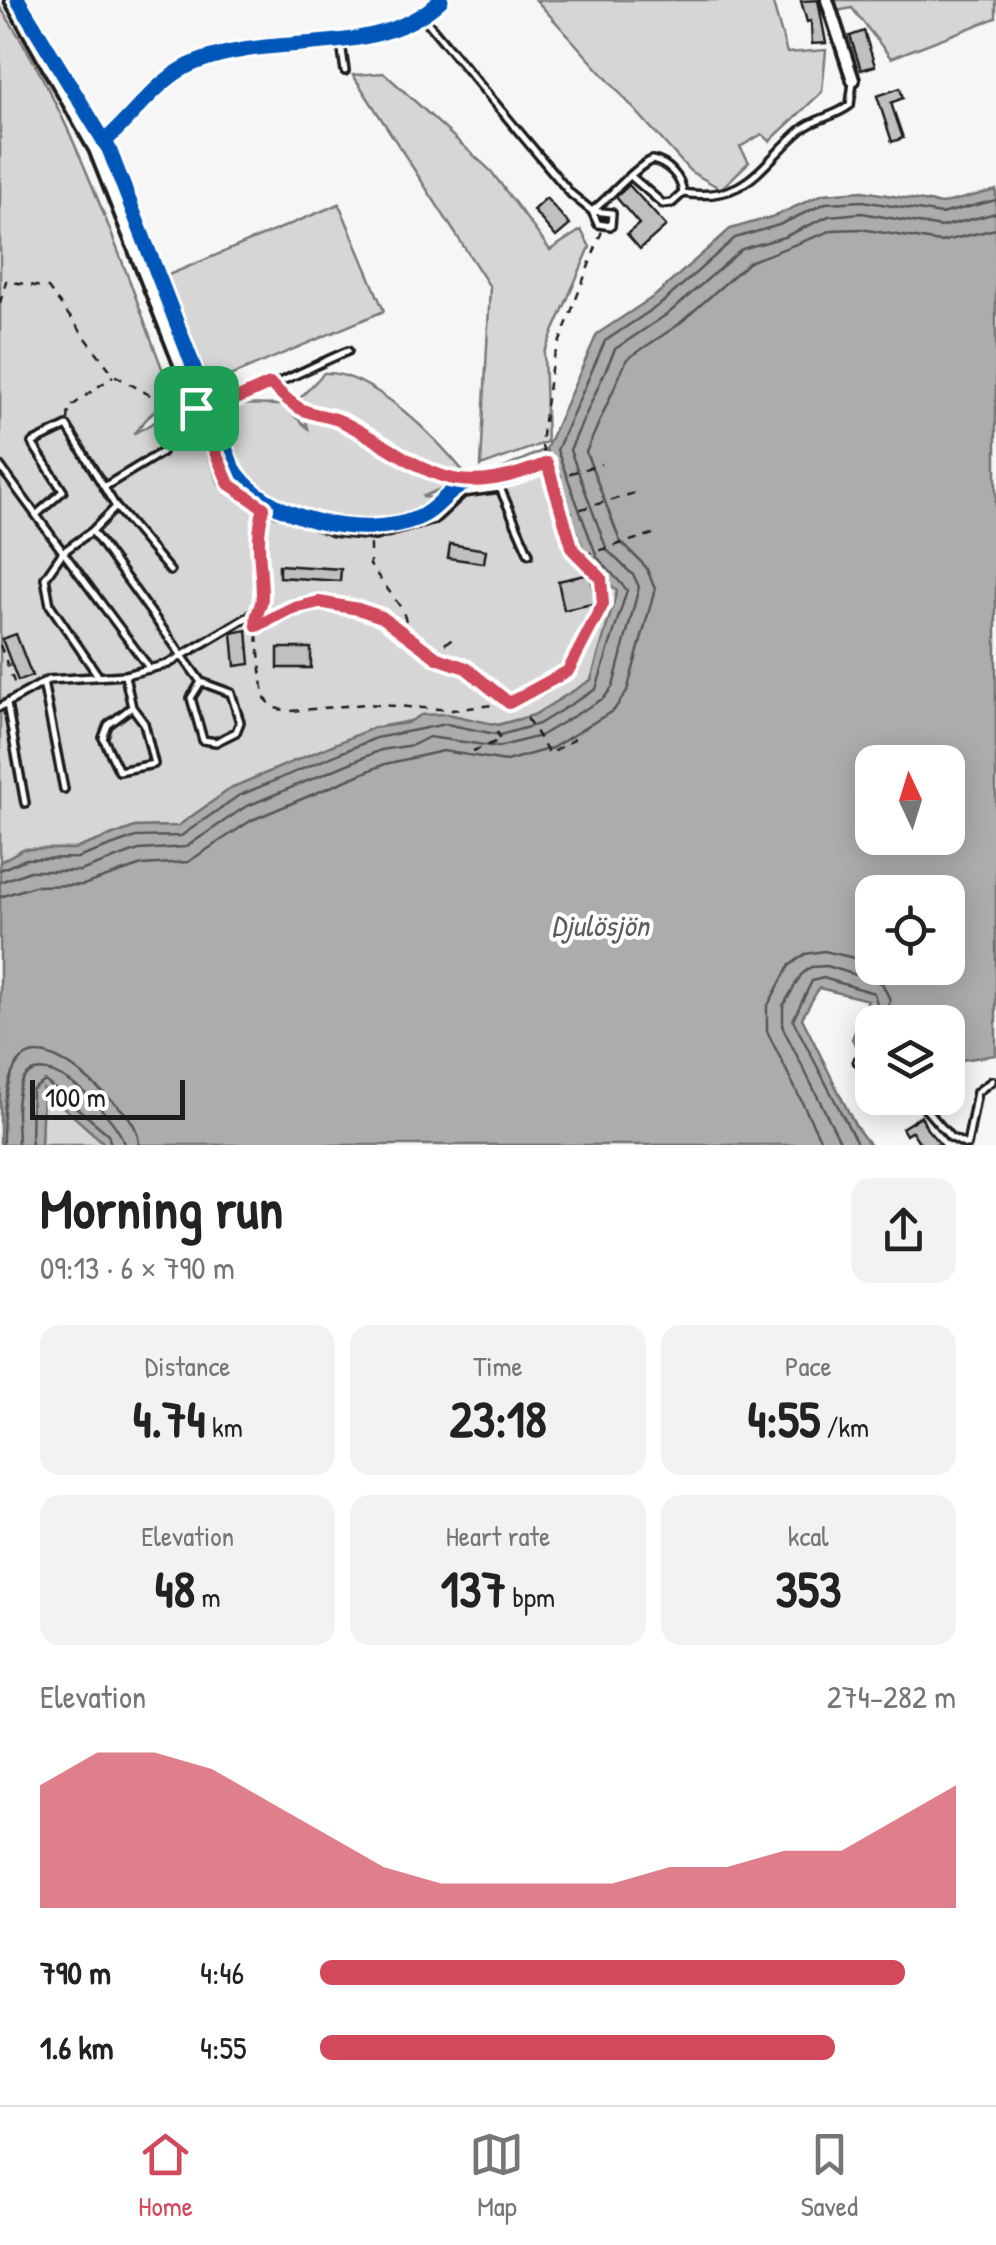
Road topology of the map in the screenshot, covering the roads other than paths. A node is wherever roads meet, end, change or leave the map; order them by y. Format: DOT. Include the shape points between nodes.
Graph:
graph roads {
  1 [pos="11,0"];
  2 [pos="442,0"];
  3 [pos="827,0"];
  4 [pos="423,17"];
  5 [pos="340,40"];
  6 [pos="346,71"];
  7 [pos="852,80"];
  8 [pos="95,149"];
  9 [pos="634,178"];
  10 [pos="683,193"];
  11 [pos="592,211"];
  12 [pos="348,351"];
  13 [pos="196,408"];
  14 [pos="162,452"];
  15 [pos="0,466"];
  16 [pos="104,487"];
  17 [pos="116,508"];
  18 [pos="264,508"];
  19 [pos="36,514"];
  20 [pos="92,531"];
  21 [pos="63,552"];
  22 [pos="529,554"];
  23 [pos="170,571"];
  24 [pos="186,656"];
  25 [pos="150,668"];
  26 [pos="98,675"];
  27 [pos="125,675"];
  28 [pos="43,682"];
  29 [pos="202,682"];
  30 [pos="3,706"];
  31 [pos="132,707"];
  32 [pos="64,789"];
  33 [pos="25,803"];
  34 [pos="992,1080"];
  35 [pos="931,1115"];
  36 [pos="966,1145"];
  1 -- 8 [label="street"];
  2 -- 4 [label="street"];
  3 -- 7 [label="street"];
  4 -- 5 [label="street"];
  4 -- 11 [label="lane" via="558,180"];
  5 -- 6 [label="lane"];
  5 -- 8 [label="street" via="199,61 157,88"];
  7 -- 10 [label="lane" via="850,105 804,126 742,186 709,196"];
  8 -- 13 [label="street"];
  9 -- 10 [label="lane" via="663,204"];
  9 -- 10 [label="lane" via="640,165 658,161 679,178"];
  9 -- 11 [label="lane"];
  11 -- 11 [label="lane" via="603,227 613,223 612,213"];
  12 -- 13 [label="lane" via="211,410"];
  13 -- 18 [label="street" via="229,484"];
  14 -- 16 [label="lane"];
  15 -- 19 [label="lane"];
  16 -- 17 [label="lane"];
  16 -- 19 [label="lane" via="67,426 32,443 63,491"];
  17 -- 20 [label="lane"];
  17 -- 23 [label="lane"];
  18 -- 22 [label="lane" via="334,532 370,531 434,520 464,493 500,488"];
  18 -- 24 [label="lane" via="257,547 262,599 254,612"];
  19 -- 21 [label="lane"];
  20 -- 21 [label="lane"];
  20 -- 24 [label="lane"];
  21 -- 25 [label="lane"];
  21 -- 26 [label="lane" via="45,578 50,605"];
  24 -- 25 [label="lane"];
  24 -- 29 [label="lane"];
  25 -- 27 [label="lane"];
  26 -- 27 [label="lane"];
  26 -- 28 [label="lane"];
  27 -- 31 [label="lane"];
  28 -- 30 [label="lane"];
  28 -- 32 [label="lane"];
  29 -- 29 [label="lane" via="191,698 195,722 203,740 216,742 236,732 240,722 231,693"];
  30 -- 33 [label="lane"];
  31 -- 31 [label="lane" via="144,724 154,764 119,772 103,738"];
  34 -- 36 [label="lane" via="977,1092"];
  35 -- 36 [label="lane"];
}
